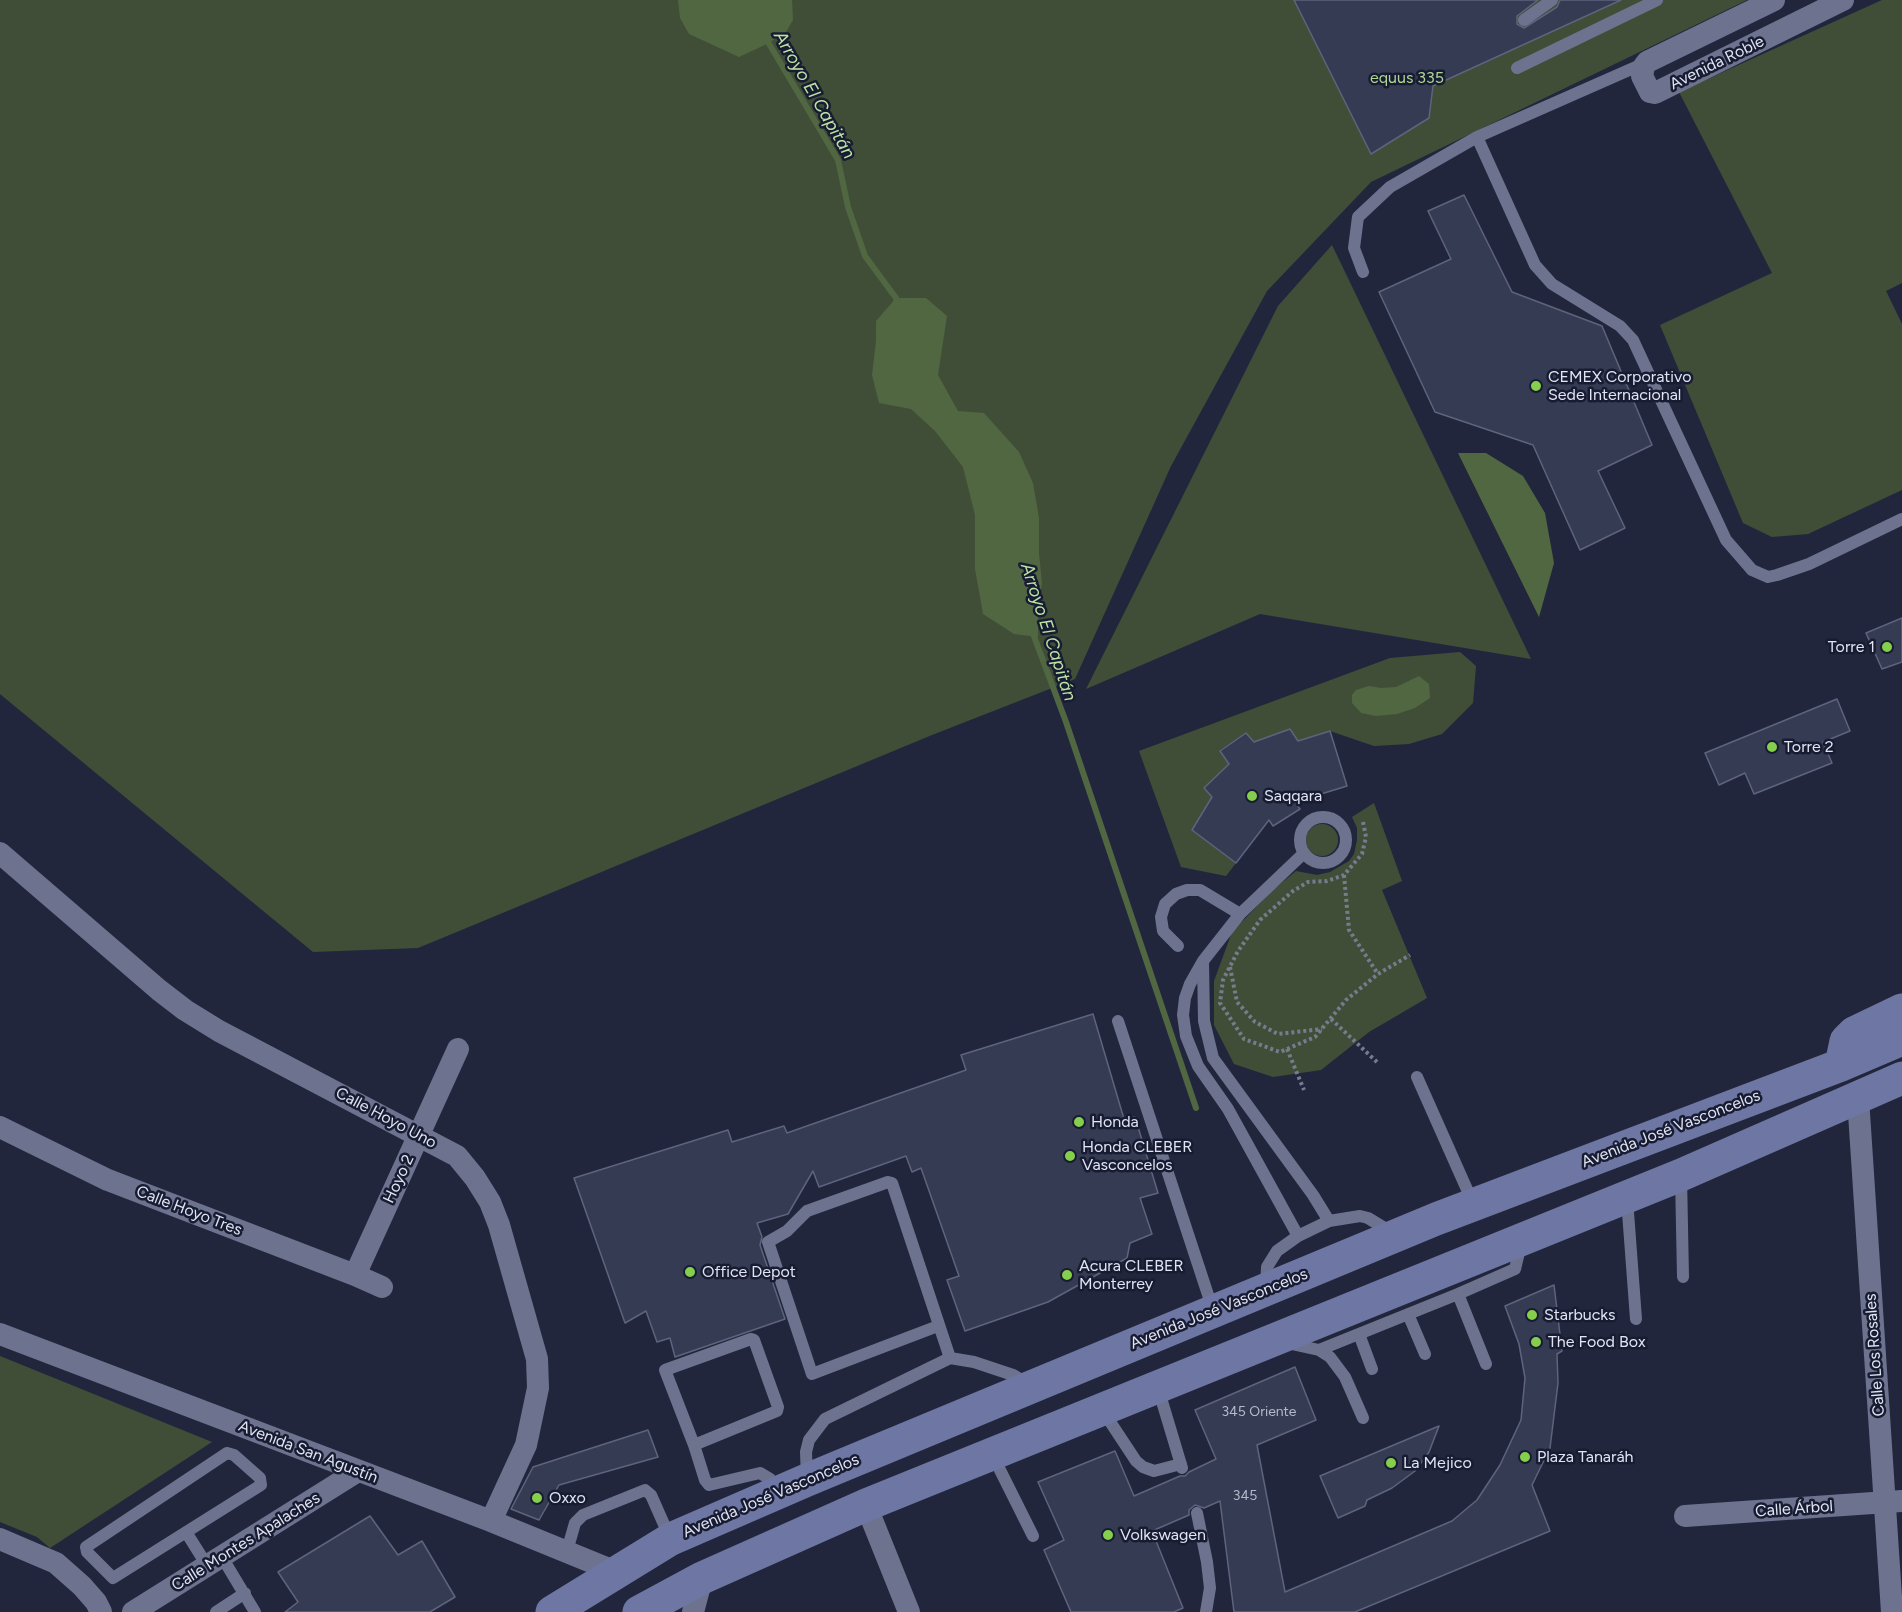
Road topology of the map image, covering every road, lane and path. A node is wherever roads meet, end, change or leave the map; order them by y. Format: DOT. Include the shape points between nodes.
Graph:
graph roads {
  1 [pos="1552,0"];
  2 [pos="1657,0"];
  3 [pos="1843,0"];
  4 [pos="1770,2"];
  5 [pos="1524,20"];
  6 [pos="1781,31"];
  7 [pos="1645,63"];
  8 [pos="1517,68"];
  9 [pos="1477,137"];
  10 [pos="1363,272"];
  11 [pos="1902,519"];
  12 [pos="1363,822"];
  13 [pos="0,853"];
  14 [pos="1304,853"];
  15 [pos="1344,875"];
  16 [pos="1240,914"];
  17 [pos="1178,946"];
  18 [pos="1410,955"];
  19 [pos="1203,961"];
  20 [pos="1230,967"];
  21 [pos="1378,974"];
  22 [pos="1902,1010"];
  23 [pos="1330,1019"];
  24 [pos="1118,1021"];
  25 [pos="1323,1028"];
  26 [pos="1902,1039"];
  27 [pos="458,1049"];
  28 [pos="1287,1049"];
  29 [pos="1378,1063"];
  30 [pos="1841,1065"];
  31 [pos="1417,1077"];
  32 [pos="1902,1078"];
  33 [pos="1902,1089"];
  34 [pos="1304,1090"];
  35 [pos="1858,1098"];
  36 [pos="0,1127"];
  37 [pos="419,1136"];
  38 [pos="1681,1175"];
  39 [pos="1626,1197"];
  40 [pos="1474,1204"];
  41 [pos="1329,1221"];
  42 [pos="1298,1236"];
  43 [pos="1398,1236"];
  44 [pos="1522,1240"];
  45 [pos="355,1275"];
  46 [pos="1683,1277"];
  47 [pos="382,1287"];
  48 [pos="1265,1290"];
  49 [pos="1458,1294"];
  50 [pos="1214,1311"];
  51 [pos="1408,1314"];
  52 [pos="1636,1319"];
  53 [pos="938,1326"];
  54 [pos="0,1334"];
  55 [pos="1359,1334"];
  56 [pos="1272,1339"];
  57 [pos="1319,1350"];
  58 [pos="1425,1354"];
  59 [pos="950,1358"];
  60 [pos="1486,1364"];
  61 [pos="1372,1369"];
  62 [pos="1032,1386"];
  63 [pos="1158,1387"];
  64 [pos="1102,1410"];
  65 [pos="1364,1418"];
  66 [pos="694,1445"];
  67 [pos="992,1455"];
  68 [pos="358,1471"];
  69 [pos="792,1486"];
  70 [pos="1893,1502"];
  71 [pos="866,1505"];
  72 [pos="1197,1513"];
  73 [pos="1685,1516"];
  74 [pos="491,1521"];
  75 [pos="186,1532"];
  76 [pos="1034,1536"];
  77 [pos="0,1539"];
  78 [pos="671,1539"];
  79 [pos="567,1551"];
  80 [pos="215,1562"];
  81 [pos="616,1572"];
  82 [pos="702,1578"];
  83 [pos="245,1593"];
  84 [pos="648,1610"];
  85 [pos="101,1612"];
  86 [pos="134,1612"];
  87 [pos="216,1612"];
  88 [pos="255,1612"];
  89 [pos="552,1612"];
  90 [pos="693,1612"];
  91 [pos="909,1612"];
  92 [pos="1206,1612"];
  93 [pos="1892,1612"];
  1 -- 5 [label="lane"];
  2 -- 8 [label="lane"];
  3 -- 6 [label="street, Avenida Roble"];
  4 -- 6 [label="street"];
  4 -- 7 [label="street, Avenida Roble"];
  6 -- 7 [label="street, Avenida Roble" via="1655,93 1650,92 1642,76"];
  7 -- 9 [label="lane"];
  9 -- 10 [label="lane" via="1390,187 1358,217 1354,248"];
  9 -- 11 [label="lane" via="1535,265 1552,284 1620,326 1633,340 1726,540 1752,570 1768,577 1777,575 1809,564"];
  12 -- 15 [label="path" via="1366,837 1362,854"];
  13 -- 37 [label="street, Calle Hoyo Uno" via="193,1015"];
  14 -- 16 [label="lane"];
  15 -- 20 [label="path" via="1308,882 1293,891 1260,920"];
  15 -- 21 [label="path" via="1349,930"];
  16 -- 17 [label="lane" via="1200,891 1176,894 1165,904 1161,917 1163,931"];
  16 -- 19 [label="lane"];
  18 -- 21 [label="path"];
  19 -- 41 [label="lane" via="1202,1008 1213,1058"];
  19 -- 42 [label="lane" via="1190,984 1184,1006 1186,1036 1198,1066 1228,1109"];
  20 -- 25 [label="path" via="1237,1002 1255,1022 1278,1034"];
  20 -- 28 [label="path" via="1223,980 1220,1003 1244,1039 1280,1052"];
  21 -- 23 [label="path"];
  22 -- 30 [label="main road" via="1863,1027 1846,1041"];
  23 -- 25 [label="path"];
  23 -- 29 [label="path"];
  24 -- 50 [label="lane"];
  25 -- 28 [label="path" via="1315,1037"];
  26 -- 30 [label="main road, Avenida José Vasconcelos"];
  27 -- 37 [label="street, Hoyo 2"];
  28 -- 34 [label="path"];
  30 -- 40 [label="main road, Avenida José Vasconcelos"];
  31 -- 40 [label="lane"];
  32 -- 35 [label="main road"];
  33 -- 35 [label="main road"];
  35 -- 38 [label="main road"];
  35 -- 70 [label="street, Calle Los Rosales"];
  36 -- 45 [label="street, Calle Hoyo Tres" via="108,1180"];
  37 -- 45 [label="street, Hoyo 2"];
  37 -- 74 [label="street, Calle Hoyo Uno" via="457,1156 490,1202 537,1359 538,1388 526,1445"];
  38 -- 39 [label="main road"];
  38 -- 46 [label="lane"];
  39 -- 44 [label="main road"];
  39 -- 52 [label="lane"];
  40 -- 43 [label="main road, Avenida José Vasconcelos"];
  41 -- 42 [label="lane"];
  41 -- 43 [label="lane" via="1352,1216 1368,1218"];
  42 -- 48 [label="lane" via="1272,1258"];
  43 -- 48 [label="main road, Avenida José Vasconcelos"];
  44 -- 49 [label="lane" via="1515,1269"];
  44 -- 56 [label="main road"];
  45 -- 47 [label="street, Calle Hoyo Tres"];
  48 -- 50 [label="main road, Avenida José Vasconcelos"];
  49 -- 51 [label="lane"];
  49 -- 60 [label="lane"];
  50 -- 62 [label="main road, Avenida José Vasconcelos"];
  51 -- 55 [label="lane"];
  51 -- 58 [label="lane"];
  53 -- 53 [label="lane" via="891,1182 807,1211 787,1231 768,1242 812,1374"];
  53 -- 59 [label="lane"];
  54 -- 68 [label="street, Avenida San Agustín"];
  55 -- 57 [label="lane"];
  55 -- 61 [label="lane"];
  56 -- 57 [label="lane"];
  56 -- 63 [label="main road"];
  57 -- 65 [label="lane" via="1337,1364"];
  59 -- 62 [label="lane" via="1013,1375"];
  59 -- 69 [label="lane" via="825,1419 809,1440"];
  62 -- 69 [label="main road, Avenida José Vasconcelos"];
  63 -- 64 [label="main road"];
  63 -- 64 [label="lane" via="1182,1466 1154,1471 1143,1467"];
  64 -- 67 [label="main road"];
  66 -- 66 [label="lane" via="665,1370 753,1339 777,1411"];
  66 -- 69 [label="lane" via="709,1485 760,1473"];
  67 -- 71 [label="main road"];
  67 -- 76 [label="lane"];
  68 -- 74 [label="street, Avenida San Agustín"];
  68 -- 80 [label="street, Calle Montes Apalaches"];
  69 -- 78 [label="main road, Avenida José Vasconcelos"];
  70 -- 73 [label="street, Calle Árbol"];
  70 -- 93 [label="street, Calle Los Rosales"];
  71 -- 82 [label="main road"];
  71 -- 91 [label="street"];
  72 -- 92 [label="lane" via="1210,1588"];
  74 -- 79 [label="street, Avenida San Agustín"];
  75 -- 75 [label="lane" via="261,1485 260,1478 234,1455 224,1454 86,1550 113,1578"];
  75 -- 80 [label="lane"];
  77 -- 85 [label="street" via="56,1563 82,1586"];
  78 -- 79 [label="lane" via="645,1490 583,1515 575,1522"];
  78 -- 81 [label="main road, Avenida José Vasconcelos"];
  79 -- 81 [label="street, Avenida San Agustín"];
  80 -- 83 [label="lane"];
  80 -- 86 [label="street, Calle Montes Apalaches"];
  81 -- 89 [label="main road, Avenida José Vasconcelos"];
  82 -- 84 [label="main road"];
  82 -- 90 [label="street"];
  83 -- 87 [label="lane"];
  83 -- 88 [label="lane"];
}
